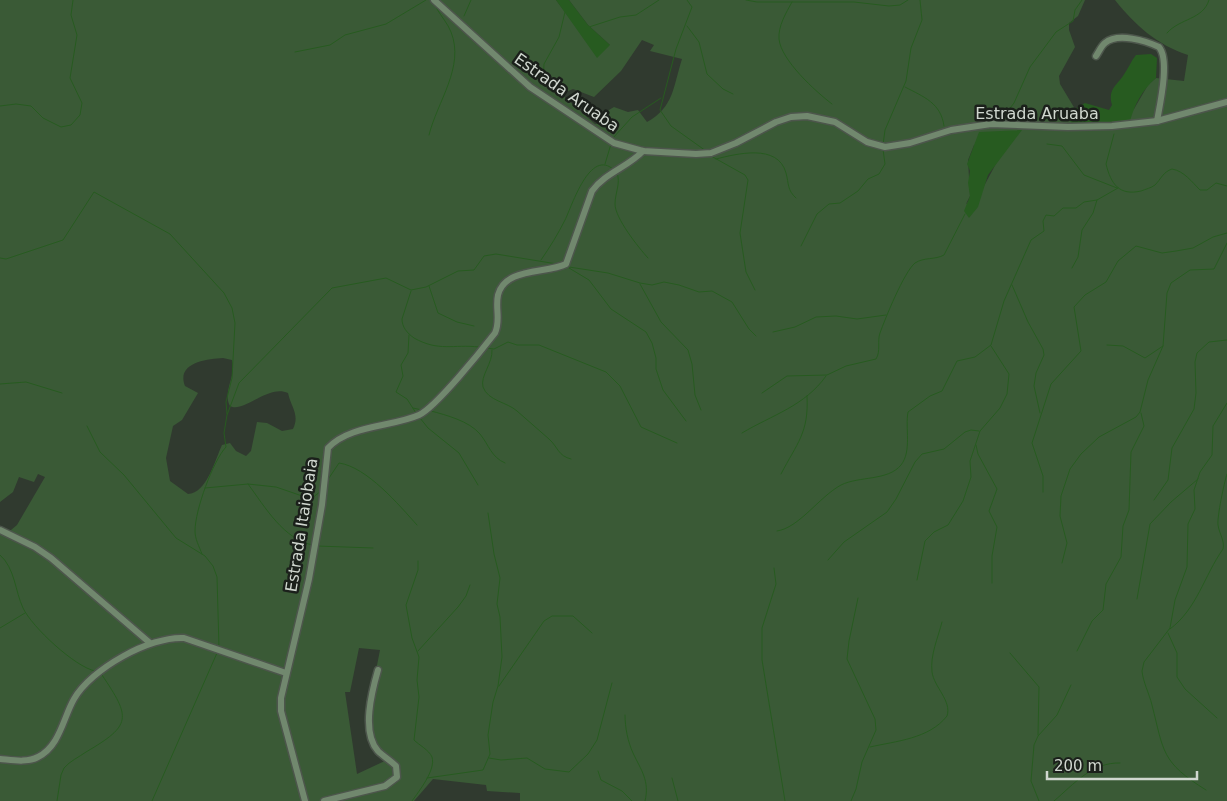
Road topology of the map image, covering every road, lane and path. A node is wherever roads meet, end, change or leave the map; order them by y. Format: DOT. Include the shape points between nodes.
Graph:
graph roads {
  1 [pos="434,0"];
  2 [pos="1096,56"];
  3 [pos="1227,102"];
  4 [pos="1156,121"];
  5 [pos="643,151"];
  6 [pos="0,530"];
  7 [pos="150,643"];
  8 [pos="378,670"];
  9 [pos="286,673"];
  10 [pos="0,759"];
  11 [pos="305,801"];
  12 [pos="324,801"];
  1 -- 5 [label="street, Estrada Aruaba" via="530,87 614,143"];
  2 -- 4 [label="street" via="1112,39 1131,39 1159,47 1164,57 1161,103"];
  3 -- 4 [label="street, Estrada Aruaba"];
  4 -- 5 [label="street, Estrada Aruaba" via="1086,127 991,124 951,130 886,147 867,142 834,122 807,116 776,122 711,153"];
  5 -- 9 [label="street, Estrada Itaiobaia" via="592,191 566,264 518,276 504,285 498,298 499,322 495,334 433,404 417,416 339,439 328,448 309,579 294,651"];
  6 -- 7 [label="street" via="50,558"];
  7 -- 9 [label="street" via="171,637 184,638"];
  7 -- 10 [label="street" via="97,673 85,684 48,750 27,760"];
  8 -- 12 [label="street" via="370,697 370,732 378,751 396,766 397,777 385,786"];
  9 -- 11 [label="street, Estrada Itaiobaia" via="281,711"];
}
